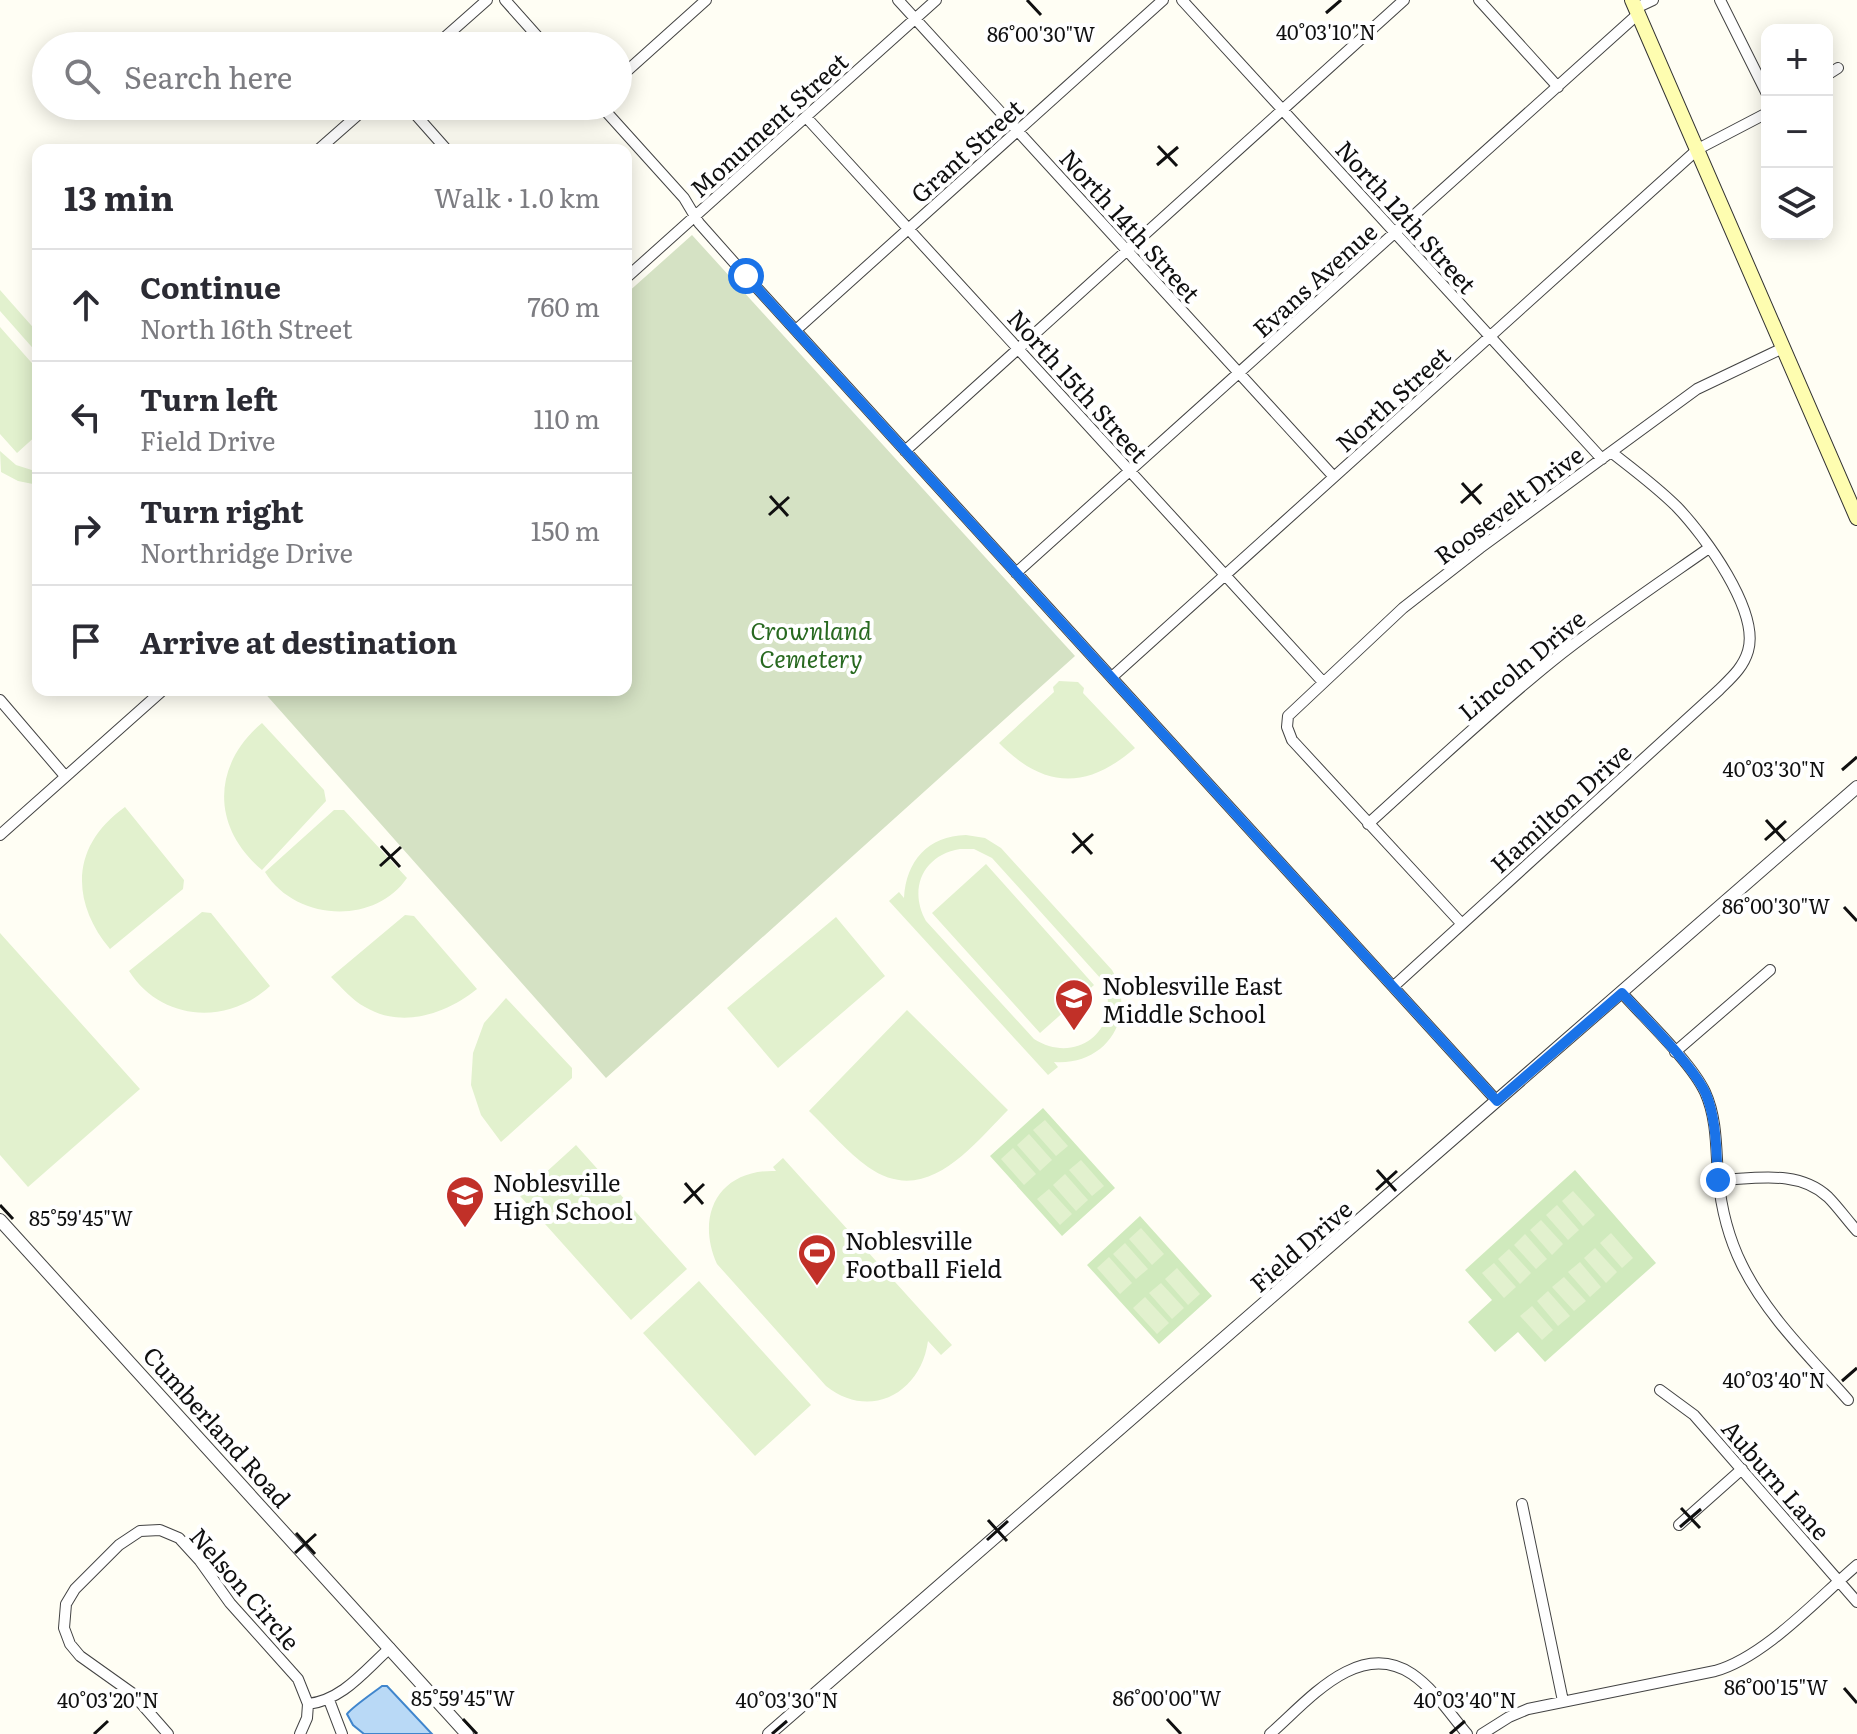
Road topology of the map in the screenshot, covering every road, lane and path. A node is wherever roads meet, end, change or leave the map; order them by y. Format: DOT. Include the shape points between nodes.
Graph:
graph roads {
  1 [pos="487,0"];
  2 [pos="505,0"];
  3 [pos="706,0"];
  4 [pos="898,0"];
  5 [pos="936,0"];
  6 [pos="1163,0"];
  7 [pos="1182,0"];
  8 [pos="1404,0"];
  9 [pos="1479,0"];
  10 [pos="1653,0"];
  11 [pos="1720,0"];
  12 [pos="1636,7"];
  13 [pos="916,19"];
  14 [pos="451,32"];
  15 [pos="534,32"];
  16 [pos="632,66"];
  17 [pos="1838,68"];
  18 [pos="1833,71"];
  19 [pos="1761,82"];
  20 [pos="1558,87"];
  21 [pos="1282,110"];
  22 [pos="1761,116"];
  23 [pos="806,117"];
  24 [pos="352,120"];
  25 [pos="420,120"];
  26 [pos="614,120"];
  27 [pos="1018,131"];
  28 [pos="325,144"];
  29 [pos="442,144"];
  30 [pos="1698,149"];
  31 [pos="695,217"];
  32 [pos="909,229"];
  33 [pos="1395,233"];
  34 [pos="1127,251"];
  35 [pos="632,273"];
  36 [pos="796,330"];
  37 [pos="1490,337"];
  38 [pos="1783,348"];
  39 [pos="1018,349"];
  40 [pos="1239,373"];
  41 [pos="905,451"];
  42 [pos="1607,456"];
  43 [pos="1130,471"];
  44 [pos="1334,477"];
  45 [pos="1857,518"];
  46 [pos="1709,548"];
  47 [pos="1016,573"];
  48 [pos="1225,575"];
  49 [pos="1748,653"];
  50 [pos="1112,677"];
  51 [pos="1322,681"];
  52 [pos="156,696"];
  53 [pos="0,700"];
  54 [pos="65,776"];
  55 [pos="1857,787"];
  56 [pos="1368,824"];
  57 [pos="0,835"];
  58 [pos="1461,923"];
  59 [pos="1770,970"];
  60 [pos="1394,986"];
  61 [pos="1622,993"];
  62 [pos="1675,1052"];
  63 [pos="1497,1101"];
  64 [pos="1718,1180"];
  65 [pos="0,1220"];
  66 [pos="1857,1231"];
  67 [pos="1660,1390"];
  68 [pos="1848,1400"];
  69 [pos="1742,1469"];
  70 [pos="1522,1504"];
  71 [pos="1679,1525"];
  72 [pos="1857,1565"];
  73 [pos="1838,1581"];
  74 [pos="1857,1602"];
  75 [pos="390,1648"];
  76 [pos="329,1700"];
  77 [pos="1563,1701"];
  78 [pos="308,1704"];
  79 [pos="168,1734"];
  80 [pos="300,1734"];
  81 [pos="342,1734"];
  82 [pos="467,1734"];
  83 [pos="769,1734"];
  84 [pos="1270,1734"];
  85 [pos="1467,1734"];
  86 [pos="1482,1734"];
  1 -- 14 [label="street"];
  2 -- 15 [label="street"];
  3 -- 16 [label="street"];
  4 -- 13 [label="street, North 14th Street"];
  5 -- 13 [label="street, Monument Street"];
  6 -- 27 [label="street, Grant Street"];
  7 -- 21 [label="street, North 12th Street"];
  8 -- 21 [label="street"];
  9 -- 20 [label="street"];
  10 -- 12 [label="street, Evans Avenue"];
  11 -- 19 [label="street"];
  12 -- 20 [label="street, Evans Avenue"];
  12 -- 30 [label="main road"];
  13 -- 23 [label="street, Monument Street"];
  13 -- 27 [label="street, North 14th Street"];
  17 -- 18 [label="street"];
  20 -- 33 [label="street, Evans Avenue"];
  21 -- 33 [label="street, North 12th Street"];
  21 -- 34 [label="street"];
  22 -- 30 [label="street, North Street"];
  23 -- 31 [label="street, Monument Street"];
  23 -- 32 [label="street, North 15th Street"];
  24 -- 28 [label="street"];
  25 -- 29 [label="street"];
  26 -- 31 [label="street"];
  27 -- 32 [label="street, Grant Street"];
  27 -- 34 [label="street, North 14th Street"];
  30 -- 37 [label="street, North Street"];
  30 -- 38 [label="main road"];
  31 -- 35 [label="street, Monument Street"];
  31 -- 36 [label="street"];
  32 -- 36 [label="street, Grant Street"];
  32 -- 39 [label="street, North 15th Street"];
  33 -- 37 [label="street, North 12th Street"];
  33 -- 40 [label="street, Evans Avenue"];
  34 -- 39 [label="street"];
  34 -- 40 [label="street, North 14th Street"];
  36 -- 41 [label="street"];
  37 -- 42 [label="street, North 12th Street"];
  37 -- 44 [label="street, North Street"];
  38 -- 42 [label="street, Roosevelt Drive" via="1697,389"];
  38 -- 45 [label="main road"];
  39 -- 41 [label="street"];
  39 -- 43 [label="street, North 15th Street"];
  40 -- 43 [label="street, Evans Avenue"];
  40 -- 44 [label="street, North 14th Street"];
  41 -- 47 [label="street"];
  42 -- 46 [label="street, North 12th Street" via="1679,509"];
  42 -- 51 [label="street, Roosevelt Drive" via="1403,608"];
  43 -- 47 [label="street, Evans Avenue"];
  43 -- 48 [label="street, North 15th Street"];
  44 -- 48 [label="street, North Street"];
  46 -- 49 [label="street, North 12th Street" via="1749,623"];
  46 -- 56 [label="street, Lincoln Drive" via="1551,662"];
  47 -- 50 [label="street"];
  48 -- 50 [label="street, North Street"];
  48 -- 51 [label="street, North 15th Street"];
  49 -- 58 [label="street, Hamilton Drive" via="1719,690"];
  50 -- 60 [label="street"];
  51 -- 56 [label="street, Roosevelt Drive" via="1291,711 1287,727 1292,740"];
  52 -- 54 [label="street"];
  53 -- 54 [label="street"];
  54 -- 57 [label="street"];
  55 -- 61 [label="street, Field Drive"];
  56 -- 58 [label="street"];
  58 -- 60 [label="street, Hamilton Drive"];
  59 -- 62 [label="street"];
  60 -- 63 [label="street"];
  61 -- 62 [label="street"];
  61 -- 63 [label="street, Field Drive"];
  62 -- 64 [label="street" via="1709,1103"];
  63 -- 83 [label="street, Field Drive"];
  64 -- 66 [label="street" via="1780,1177 1806,1182 1827,1196"];
  64 -- 68 [label="street" via="1732,1243 1755,1289"];
  65 -- 75 [label="street, Cumberland Road"];
  67 -- 69 [label="street, Auburn Lane" via="1694,1415"];
  69 -- 71 [label="street"];
  69 -- 73 [label="street, Auburn Lane"];
  70 -- 77 [label="street"];
  72 -- 73 [label="street"];
  73 -- 74 [label="street, Auburn Lane"];
  73 -- 77 [label="street" via="1763,1647 1737,1662"];
  75 -- 76 [label="street"];
  75 -- 82 [label="street, Cumberland Road"];
  76 -- 78 [label="street"];
  76 -- 81 [label="street"];
  77 -- 86 [label="street" via="1519,1712"];
  78 -- 79 [label="street, Nelson Circle" via="298,1679 179,1538 160,1530 140,1531 75,1589 66,1604 64,1628 80,1656 132,1693"];
  78 -- 80 [label="street"];
  84 -- 85 [label="street" via="1335,1677 1371,1664 1395,1666 1414,1675"];
}
